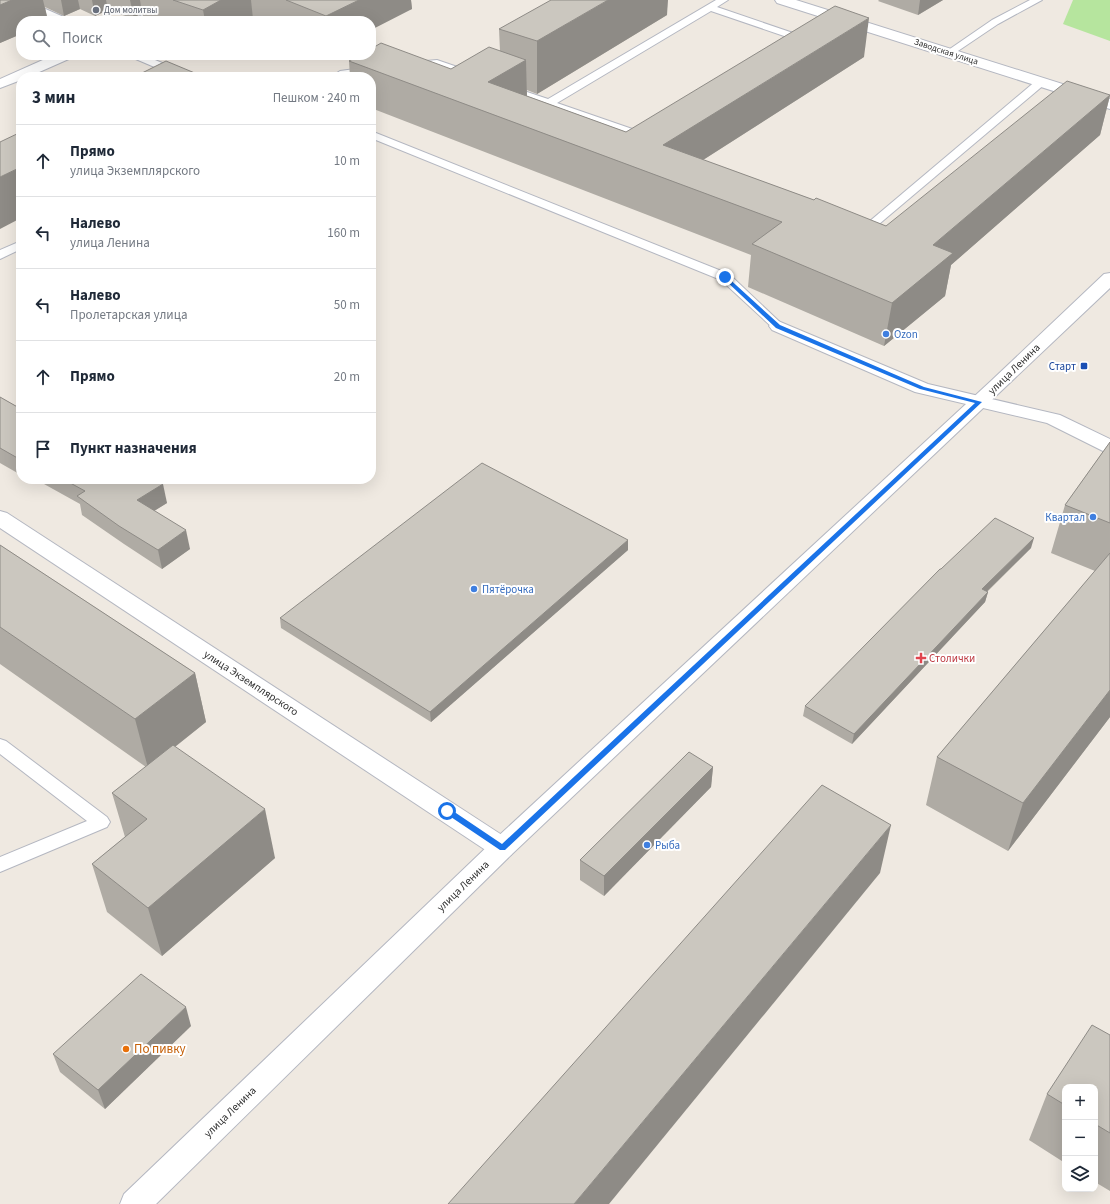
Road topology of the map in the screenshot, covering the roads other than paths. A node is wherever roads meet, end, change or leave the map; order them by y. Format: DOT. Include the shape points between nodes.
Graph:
graph roads {
  1 [pos="13,0"];
  2 [pos="186,0"];
  3 [pos="723,0"];
  4 [pos="782,0"];
  5 [pos="1037,0"];
  6 [pos="710,8"];
  7 [pos="49,16"];
  8 [pos="152,16"];
  9 [pos="802,30"];
  10 [pos="793,36"];
  11 [pos="780,45"];
  12 [pos="949,53"];
  13 [pos="54,60"];
  14 [pos="146,60"];
  15 [pos="477,65"];
  16 [pos="406,66"];
  17 [pos="382,69"];
  18 [pos="27,72"];
  19 [pos="175,72"];
  20 [pos="354,72"];
  21 [pos="464,72"];
  22 [pos="16,77"];
  23 [pos="478,78"];
  24 [pos="1041,82"];
  25 [pos="1,83"];
  26 [pos="499,85"];
  27 [pos="549,103"];
  28 [pos="1110,104"];
  29 [pos="655,128"];
  30 [pos="376,136"];
  31 [pos="868,228"];
  32 [pos="16,247"];
  33 [pos="0,255"];
  34 [pos="1110,278"];
  35 [pos="778,326"];
  36 [pos="979,402"];
  37 [pos="1110,447"];
  38 [pos="0,518"];
  39 [pos="0,745"];
  40 [pos="502,848"];
  41 [pos="0,865"];
  42 [pos="135,1204"];
  1 -- 7 [label="street"];
  2 -- 8 [label="street"];
  3 -- 6 [label="lane"];
  4 -- 12 [label="street, Заводская улица" via="823,18"];
  5 -- 12 [label="lane" via="995,22"];
  6 -- 10 [label="lane"];
  6 -- 27 [label="lane"];
  9 -- 10 [label="lane"];
  10 -- 11 [label="lane"];
  12 -- 24 [label="street, Заводская улица"];
  13 -- 18 [label="street"];
  14 -- 19 [label="lane"];
  15 -- 21 [label="lane"];
  16 -- 21 [label="lane" via="436,63"];
  17 -- 20 [label="lane"];
  21 -- 23 [label="lane"];
  22 -- 25 [label="street"];
  24 -- 28 [label="street, Заводская улица"];
  24 -- 31 [label="lane"];
  26 -- 27 [label="lane"];
  27 -- 29 [label="lane" via="642,136"];
  30 -- 35 [label="lane" via="725,277"];
  32 -- 33 [label="lane"];
  34 -- 36 [label="street, улица Ленина"];
  35 -- 36 [label="street" via="922,388"];
  36 -- 37 [label="street" via="1053,419"];
  36 -- 40 [label="street, улица Ленина"];
  38 -- 40 [label="street, улица Экземплярского"];
  39 -- 41 [label="lane" via="101,822"];
  40 -- 42 [label="street, улица Ленина"];
}
